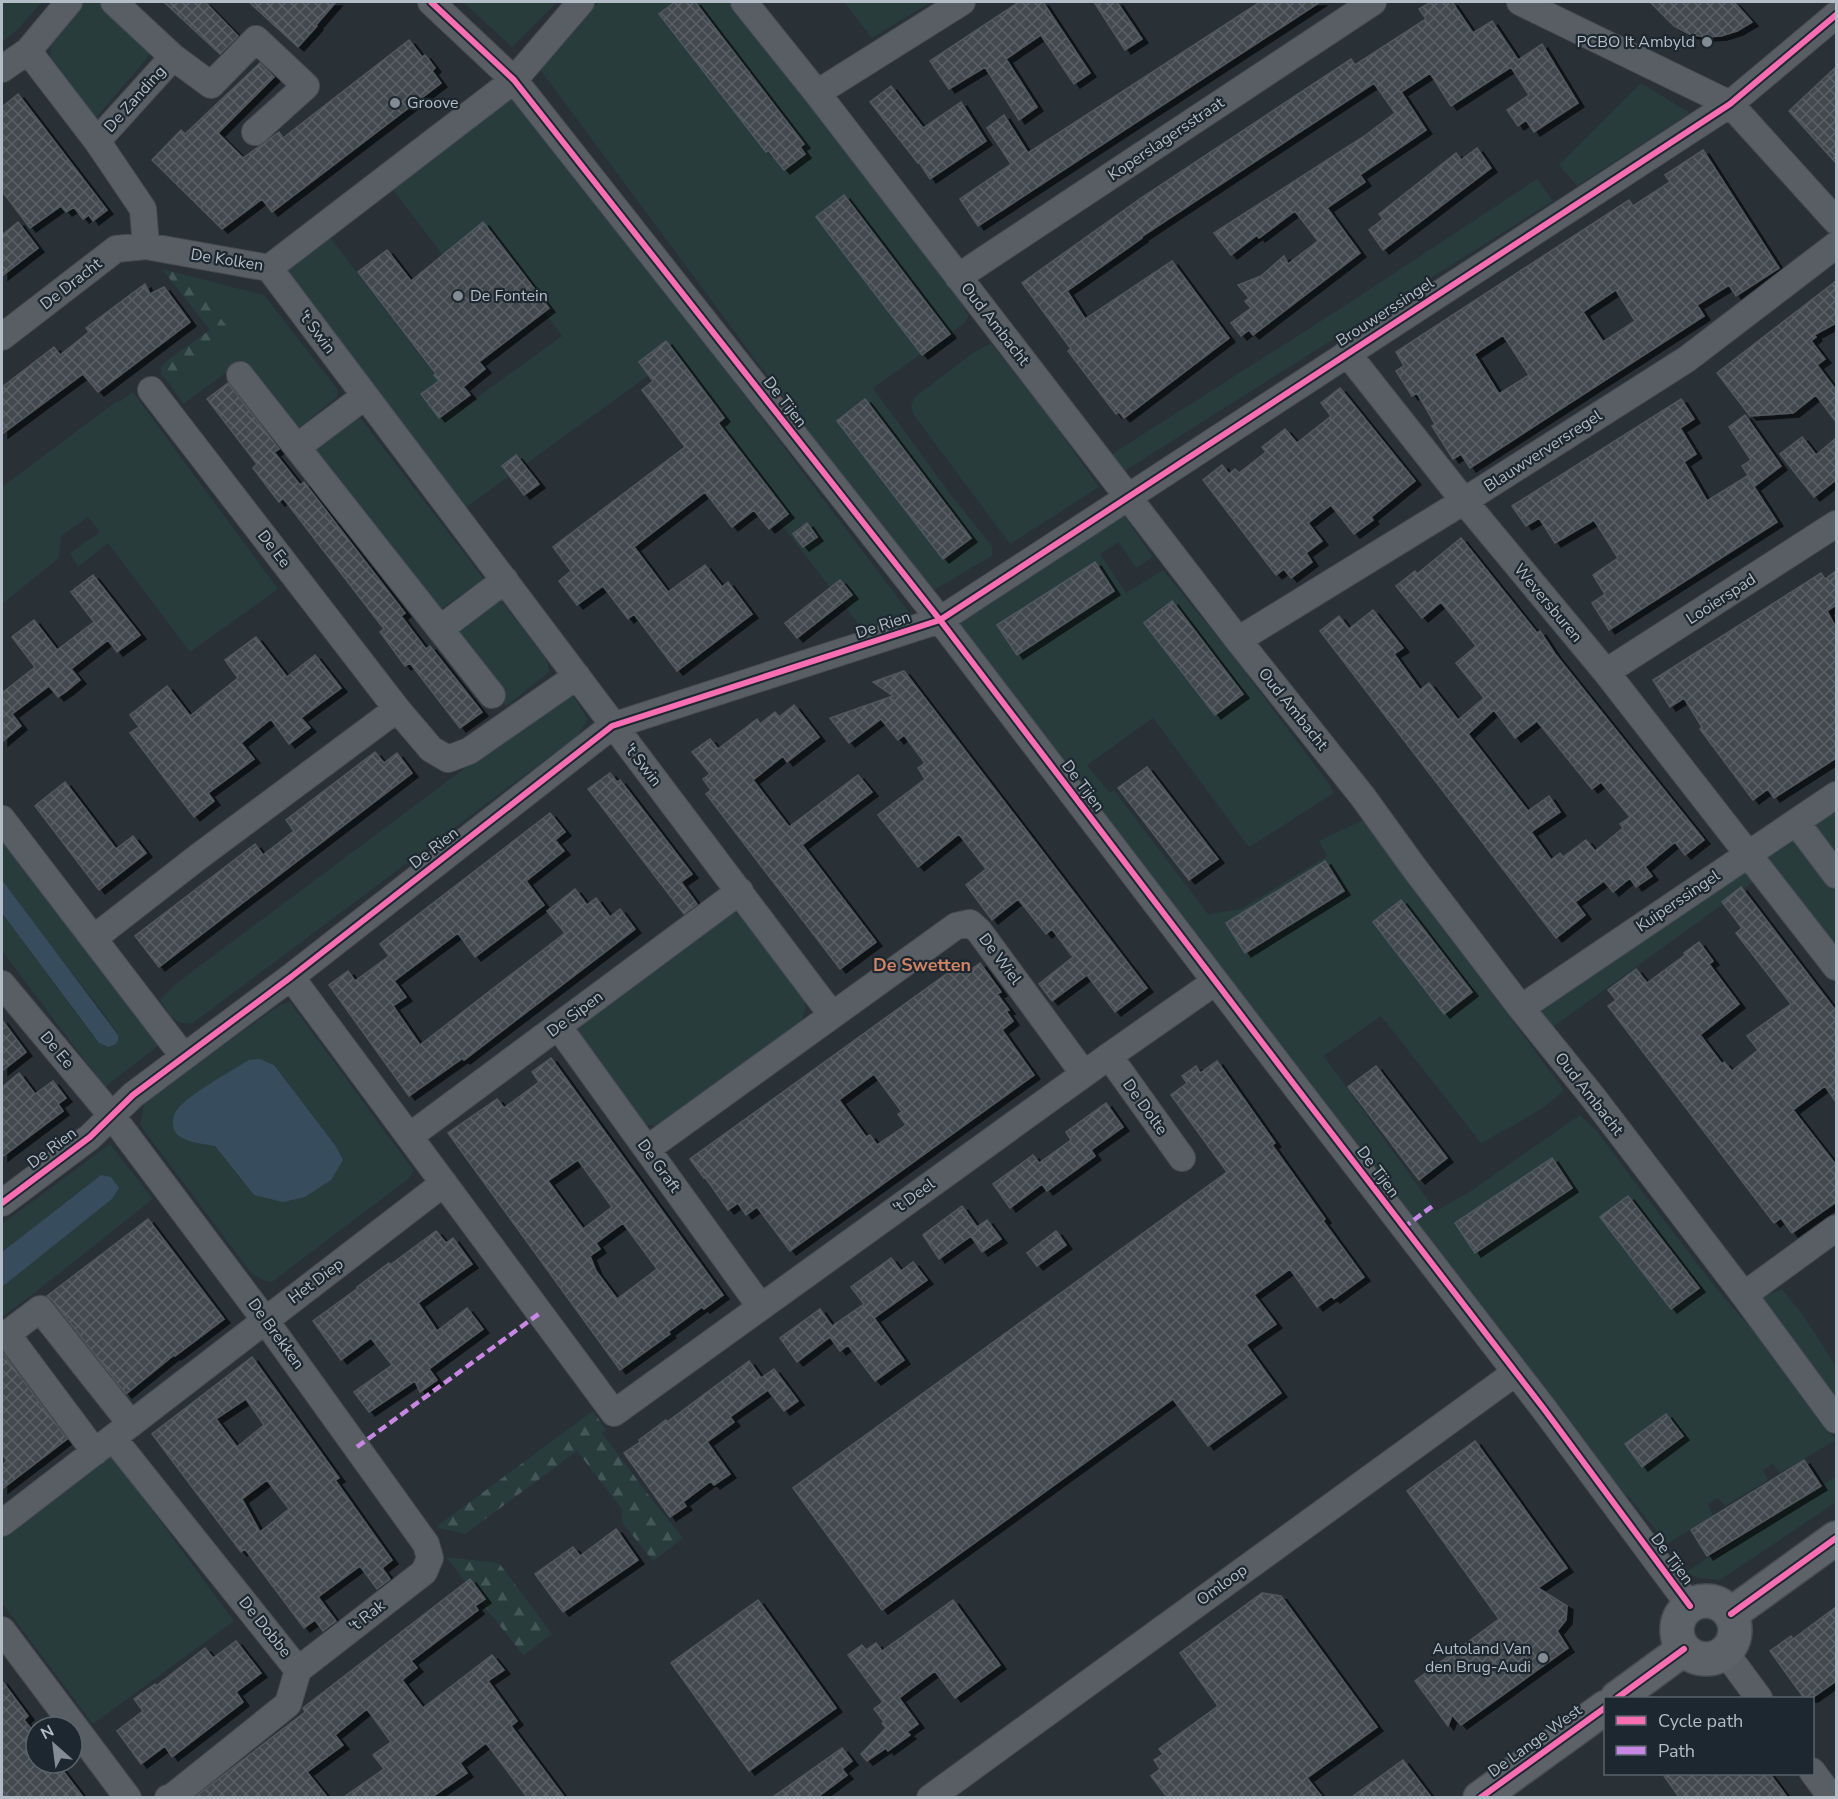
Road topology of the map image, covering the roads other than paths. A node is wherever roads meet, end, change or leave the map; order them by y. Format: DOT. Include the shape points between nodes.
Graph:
graph roads {
  1 [pos="69,2"];
  2 [pos="114,2"];
  3 [pos="431,2"];
  4 [pos="581,2"];
  5 [pos="744,2"];
  6 [pos="962,2"];
  7 [pos="1374,2"];
  8 [pos="1520,2"];
  9 [pos="1836,15"];
  10 [pos="28,51"];
  11 [pos="173,57"];
  12 [pos="2,69"];
  13 [pos="514,80"];
  14 [pos="817,93"];
  15 [pos="1730,104"];
  16 [pos="255,132"];
  17 [pos="97,141"];
  18 [pos="1836,221"];
  19 [pos="1836,245"];
  20 [pos="146,246"];
  21 [pos="269,268"];
  22 [pos="958,277"];
  23 [pos="2,337"];
  24 [pos="1347,352"];
  25 [pos="240,375"];
  26 [pos="151,390"];
  27 [pos="365,396"];
  28 [pos="297,447"];
  29 [pos="1128,496"];
  30 [pos="1464,501"];
  31 [pos="1836,524"];
  32 [pos="505,580"];
  33 [pos="940,620"];
  34 [pos="440,629"];
  35 [pos="1238,640"];
  36 [pos="1606,672"];
  37 [pos="578,676"];
  38 [pos="492,695"];
  39 [pos="397,709"];
  40 [pos="612,726"];
  41 [pos="1836,795"];
  42 [pos="2,819"];
  43 [pos="1796,822"];
  44 [pos="1748,854"];
  45 [pos="1836,875"];
  46 [pos="740,891"];
  47 [pos="94,938"];
  48 [pos="1836,967"];
  49 [pos="291,977"];
  50 [pos="1215,982"];
  51 [pos="2,984"];
  52 [pos="1521,1008"];
  53 [pos="832,1015"];
  54 [pos="558,1026"];
  55 [pos="1109,1056"];
  56 [pos="184,1057"];
  57 [pos="1084,1074"];
  58 [pos="112,1116"];
  59 [pos="410,1136"];
  60 [pos="648,1149"];
  61 [pos="1182,1158"];
  62 [pos="444,1183"];
  63 [pos="2,1203"];
  64 [pos="1836,1228"];
  65 [pos="1744,1295"];
  66 [pos="760,1306"];
  67 [pos="266,1320"];
  68 [pos="1515,1373"];
  69 [pos="1836,1420"];
  70 [pos="113,1438"];
  71 [pos="2,1523"];
  72 [pos="1836,1538"];
  73 [pos="430,1558"];
  74 [pos="1689,1606"];
  75 [pos="1731,1614"];
  76 [pos="2,1630"];
  77 [pos="1684,1649"];
  78 [pos="1725,1652"];
  79 [pos="298,1670"];
  80 [pos="1618,1697"];
  81 [pos="1758,1697"];
  82 [pos="1604,1708"];
  83 [pos="1814,1774"];
  84 [pos="128,1797"];
  85 [pos="168,1797"];
  86 [pos="930,1797"];
  87 [pos="1480,1797"];
  88 [pos="1832,1797"];
  1 -- 10 [label="street"];
  2 -- 11 [label="street, De Zanding"];
  3 -- 13 [label="street, De Tijen"];
  4 -- 13 [label="street, De Kolken"];
  5 -- 14 [label="street, Oud Ambacht"];
  6 -- 14 [label="street"];
  7 -- 22 [label="street, Koperslagersstraat"];
  8 -- 15 [label="street"];
  9 -- 15 [label="street, Brouwerssingel"];
  10 -- 12 [label="street"];
  10 -- 17 [label="street"];
  11 -- 16 [label="street, De Zanding" via="211,85 256,39 306,86"];
  11 -- 17 [label="street, De Zanding"];
  13 -- 21 [label="street, De Kolken"];
  13 -- 33 [label="street, De Tijen"];
  14 -- 22 [label="street, Oud Ambacht"];
  15 -- 18 [label="street"];
  15 -- 24 [label="street, Brouwerssingel"];
  17 -- 20 [label="street" via="143,209"];
  19 -- 30 [label="street, Blauwverversregel" via="1687,359"];
  20 -- 21 [label="street, De Kolken"];
  20 -- 23 [label="street, De Dracht" via="116,249"];
  21 -- 27 [label="street, 't Swin"];
  22 -- 29 [label="street, Oud Ambacht"];
  24 -- 29 [label="street, Brouwerssingel"];
  24 -- 30 [label="street, Weversburen"];
  25 -- 28 [label="street"];
  26 -- 39 [label="street, De Ee"];
  27 -- 28 [label="street"];
  27 -- 32 [label="street, 't Swin"];
  28 -- 34 [label="street"];
  29 -- 33 [label="street, Brouwerssingel"];
  29 -- 35 [label="street, Oud Ambacht"];
  30 -- 35 [label="street, Blauwverversregel"];
  30 -- 36 [label="street, Weversburen"];
  31 -- 36 [label="street, Looierspad"];
  32 -- 34 [label="street"];
  32 -- 37 [label="street, 't Swin"];
  33 -- 40 [label="street, De Rien"];
  33 -- 50 [label="street, De Tijen"];
  34 -- 38 [label="street"];
  35 -- 52 [label="street, Oud Ambacht" via="1363,796"];
  36 -- 44 [label="street, Weversburen"];
  37 -- 39 [label="street, De Ee" via="470,751 448,759 431,749"];
  37 -- 40 [label="street, 't Swin"];
  39 -- 47 [label="street"];
  40 -- 46 [label="street, 't Swin"];
  40 -- 49 [label="street, De Rien"];
  41 -- 43 [label="street, Kuiperssingel"];
  42 -- 47 [label="street"];
  43 -- 44 [label="street, Kuiperssingel"];
  43 -- 45 [label="street"];
  44 -- 48 [label="street, Weversburen"];
  44 -- 52 [label="street, Kuiperssingel"];
  46 -- 53 [label="street"];
  46 -- 54 [label="street, De Sipen"];
  47 -- 56 [label="street"];
  49 -- 56 [label="street, De Rien"];
  49 -- 59 [label="street"];
  50 -- 55 [label="street, 't Deel"];
  50 -- 68 [label="street, De Tijen"];
  51 -- 58 [label="street, De Ee"];
  52 -- 65 [label="street, Oud Ambacht"];
  53 -- 57 [label="street, De Wiel" via="956,926 970,923"];
  53 -- 60 [label="street, De Wiel"];
  54 -- 59 [label="street, De Sipen"];
  54 -- 60 [label="street, De Graft"];
  55 -- 57 [label="street, 't Deel"];
  55 -- 61 [label="street, De Dolte"];
  56 -- 58 [label="street, De Rien"];
  57 -- 66 [label="street, 't Deel"];
  58 -- 63 [label="street, De Rien"];
  58 -- 67 [label="street, De Brekken"];
  59 -- 62 [label="street"];
  60 -- 66 [label="street, De Graft"];
  62 -- 66 [label="street, 't Deel" via="614,1413"];
  62 -- 67 [label="street, Het Diep"];
  64 -- 65 [label="street"];
  65 -- 69 [label="street, Oud Ambacht"];
  67 -- 70 [label="street, Het Diep"];
  67 -- 73 [label="street, De Brekken" via="426,1544"];
  68 -- 74 [label="street, De Tijen"];
  68 -- 86 [label="street, Omloop"];
  70 -- 70 [label="street" via="6,1334 40,1309"];
  70 -- 71 [label="street, Het Diep"];
  70 -- 79 [label="street, De Dobbe"];
  72 -- 75 [label="street"];
  73 -- 79 [label="street, 't Rak" via="424,1572"];
  74 -- 75 [label="street" via="1712,1601"];
  74 -- 77 [label="street" via="1677,1626"];
  75 -- 78 [label="street" via="1735,1634"];
  76 -- 84 [label="street"];
  77 -- 78 [label="street" via="1704,1660"];
  77 -- 80 [label="street"];
  78 -- 81 [label="street"];
  79 -- 85 [label="street, De Dobbe" via="288,1704"];
  82 -- 87 [label="street, De Lange West"];
  83 -- 88 [label="street"];
}
